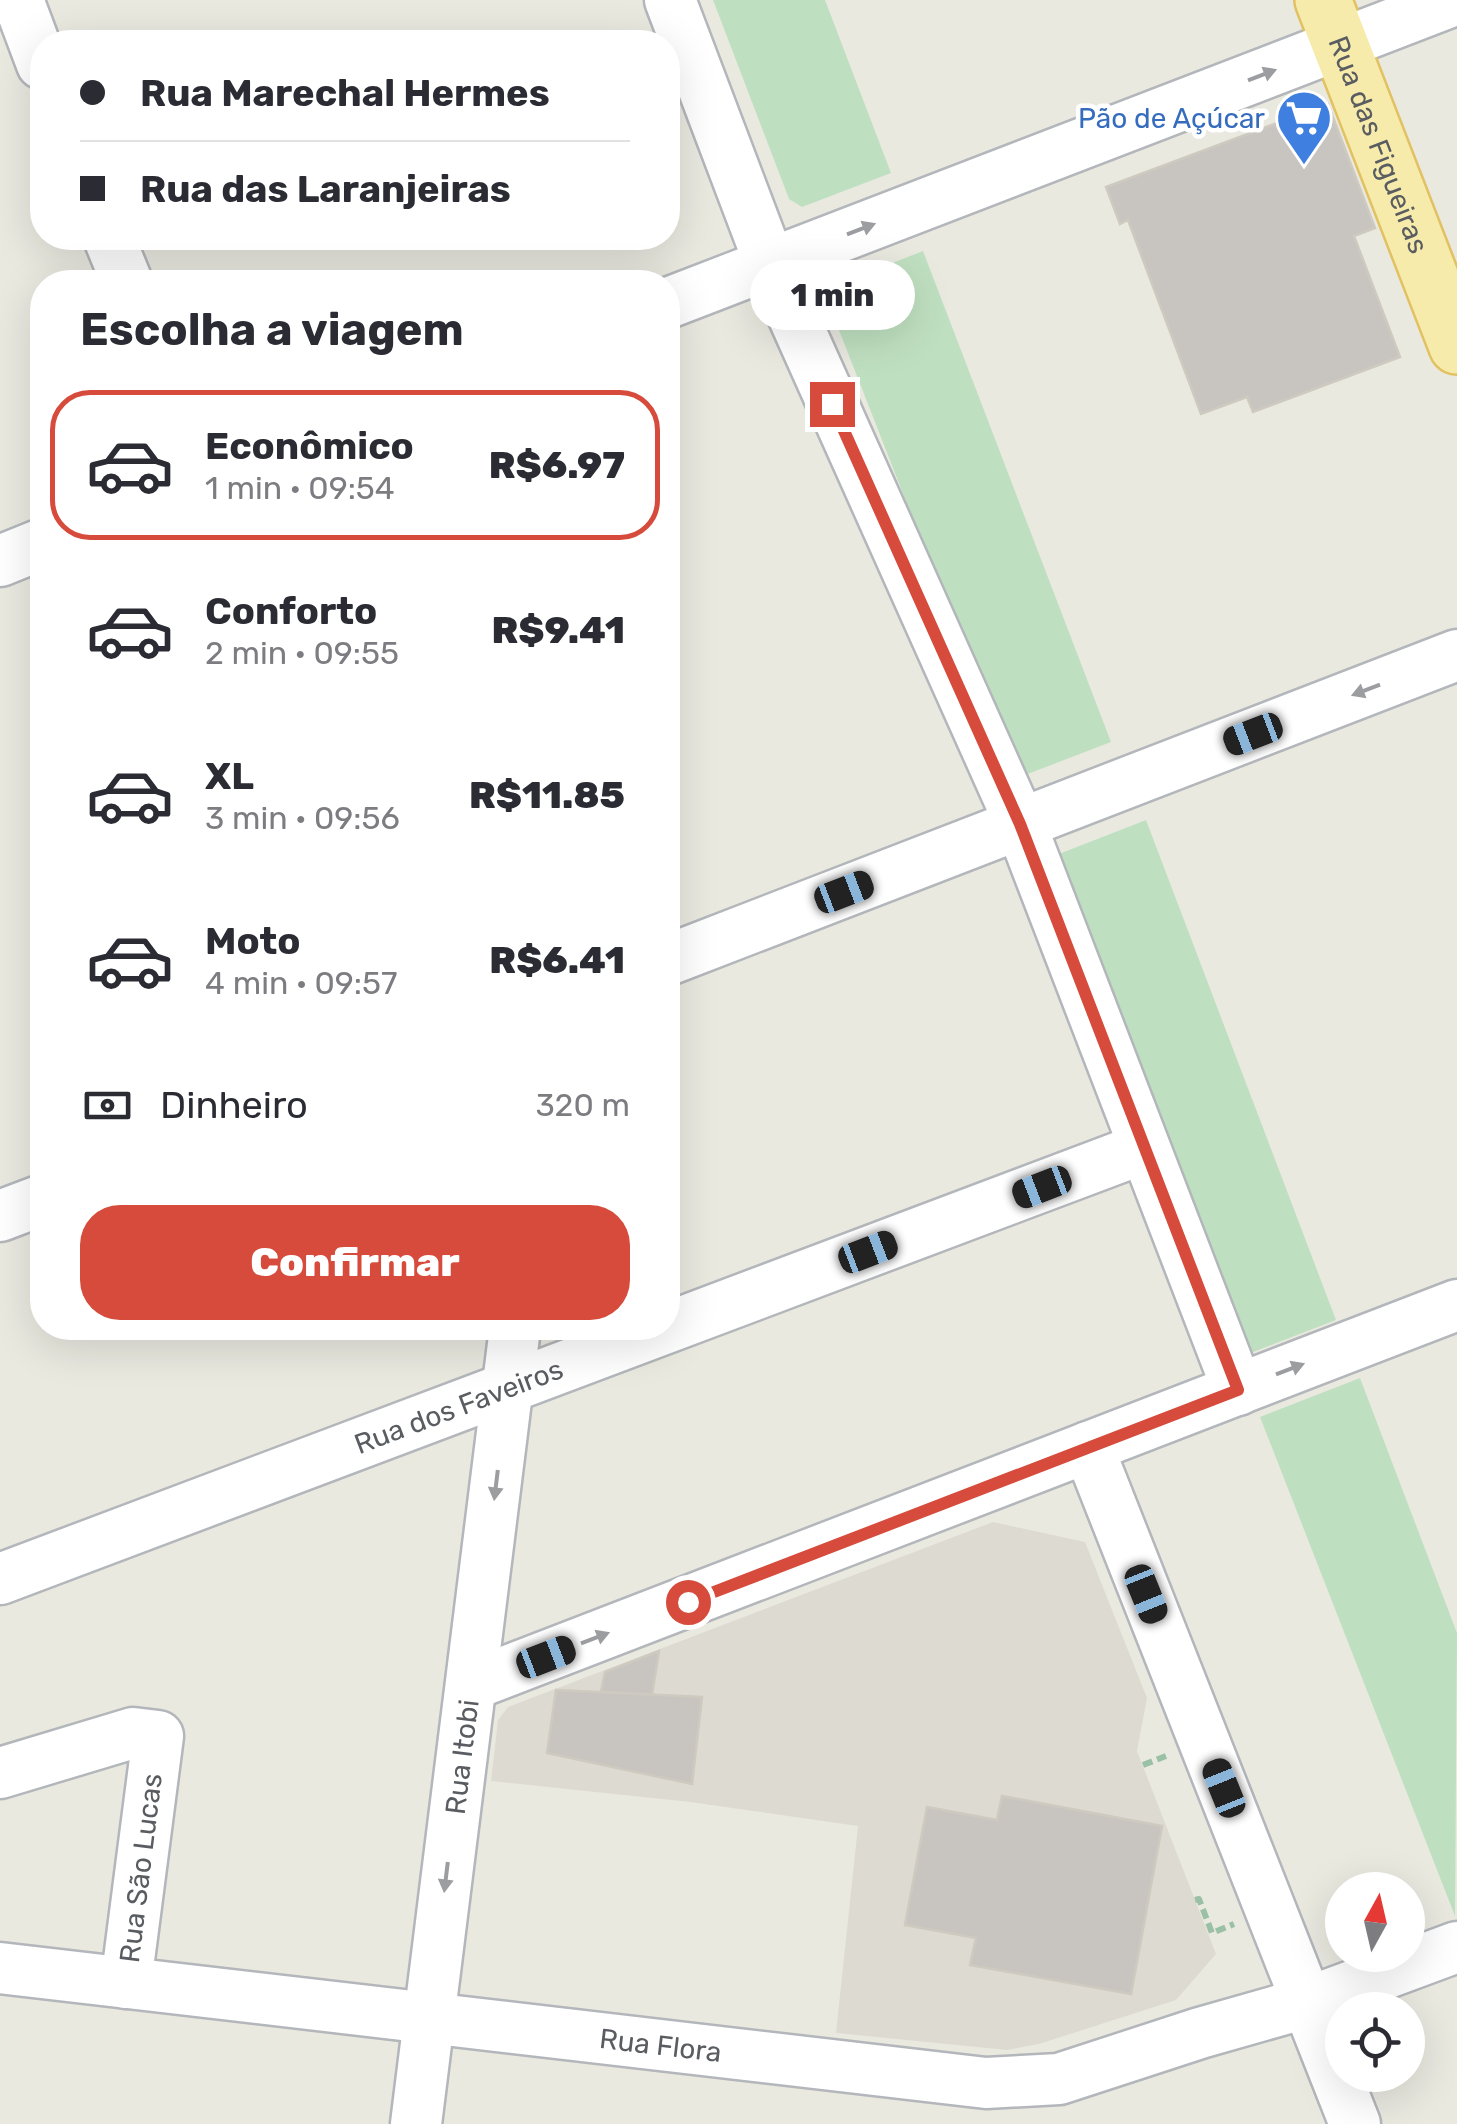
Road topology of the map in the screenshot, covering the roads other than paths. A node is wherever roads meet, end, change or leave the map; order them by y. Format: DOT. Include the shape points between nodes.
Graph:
graph roads {
  1 [pos="18,0"];
  2 [pos="670,0"];
  3 [pos="1455,0"];
  4 [pos="1332,22"];
  5 [pos="30,32"];
  6 [pos="770,264"];
  7 [pos="680,298"];
  8 [pos="1457,346"];
  9 [pos="30,549"];
  10 [pos="0,560"];
  11 [pos="1457,655"];
  12 [pos="1020,824"];
  13 [pos="680,955"];
  14 [pos="1144,1148"];
  15 [pos="30,1205"];
  16 [pos="0,1216"];
  17 [pos="1457,1305"];
  18 [pos="680,1323"];
  19 [pos="513,1340"];
  20 [pos="634,1340"];
  21 [pos="507,1388"];
  22 [pos="1238,1390"];
  23 [pos="1088,1447"];
  24 [pos="0,1579"];
  25 [pos="472,1685"];
  26 [pos="0,1773"];
  27 [pos="1457,1946"];
  28 [pos="0,1968"];
  29 [pos="126,1983"];
  30 [pos="1309,2002"];
  31 [pos="428,2019"];
  32 [pos="1016,2104"];
  33 [pos="416,2124"];
  34 [pos="1356,2124"];
  1 -- 5 [label="street"];
  2 -- 6 [label="street"];
  3 -- 4 [label="street"];
  6 -- 4 [label="street, one-way"];
  4 -- 8 [label="main road, Rua das Figueiras"];
  6 -- 7 [label="street"];
  6 -- 12 [label="street"];
  9 -- 10 [label="street"];
  11 -- 12 [label="street, one-way"];
  12 -- 13 [label="street"];
  12 -- 14 [label="street"];
  14 -- 18 [label="street, Rua dos Faveiros"];
  14 -- 22 [label="street"];
  15 -- 16 [label="street"];
  22 -- 17 [label="street, one-way"];
  19 -- 21 [label="street, Rua Itobi"];
  20 -- 21 [label="street, Rua dos Faveiros"];
  21 -- 24 [label="street, Rua dos Faveiros"];
  21 -- 25 [label="street, Rua Itobi, one-way"];
  22 -- 23 [label="street"];
  25 -- 23 [label="street, one-way"];
  23 -- 30 [label="street"];
  25 -- 31 [label="street, Rua Itobi, one-way"];
  26 -- 29 [label="street, Rua São Lucas" via="133,1733 158,1736"];
  27 -- 30 [label="street, Rua Flora"];
  28 -- 29 [label="street, Rua Flora"];
  29 -- 31 [label="street, Rua Flora"];
  30 -- 32 [label="street, Rua Flora" via="1060,2079"];
  30 -- 34 [label="street"];
  31 -- 32 [label="street, Rua Flora" via="986,2083"];
  31 -- 33 [label="street, Rua Itobi"];
}
